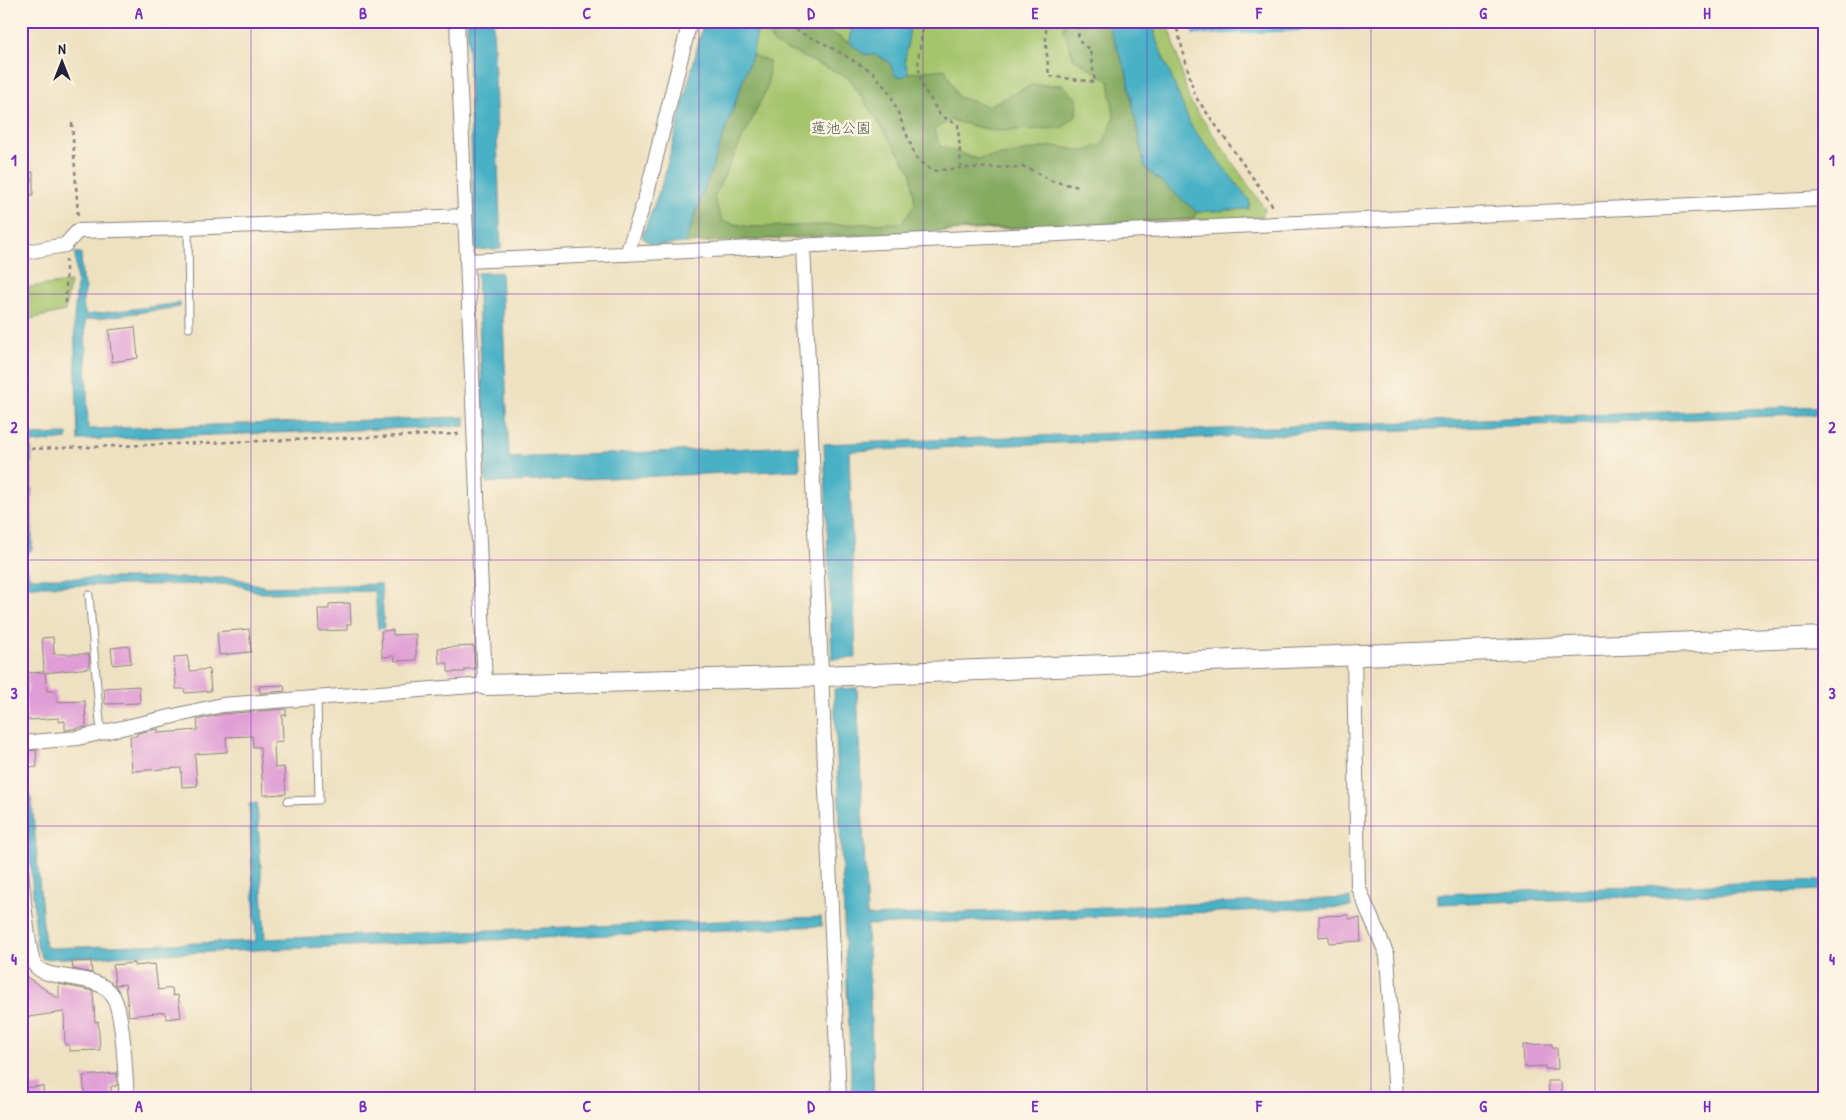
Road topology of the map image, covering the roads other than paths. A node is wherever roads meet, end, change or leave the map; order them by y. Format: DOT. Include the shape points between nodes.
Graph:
graph roads {
  1 [pos="457,21"];
  2 [pos="690,21"];
  3 [pos="1825,199"];
  4 [pos="464,216"];
  5 [pos="188,228"];
  6 [pos="803,245"];
  7 [pos="21,253"];
  8 [pos="627,254"];
  9 [pos="467,261"];
  10 [pos="189,328"];
  11 [pos="89,595"];
  12 [pos="1825,637"];
  13 [pos="1354,655"];
  14 [pos="822,676"];
  15 [pos="484,686"];
  16 [pos="317,698"];
  17 [pos="100,733"];
  18 [pos="21,743"];
  19 [pos="288,800"];
  20 [pos="21,870"];
  21 [pos="127,1099"];
  22 [pos="839,1099"];
  23 [pos="1396,1099"];
  1 -- 4 [label="street"];
  2 -- 8 [label="street" via="647,193"];
  3 -- 6 [label="street"];
  4 -- 5 [label="street"];
  4 -- 9 [label="street"];
  5 -- 7 [label="street" via="78,231 65,245"];
  5 -- 10 [label="lane"];
  6 -- 8 [label="street"];
  6 -- 14 [label="street"];
  8 -- 9 [label="street"];
  9 -- 15 [label="street"];
  11 -- 17 [label="lane"];
  12 -- 13 [label="street"];
  13 -- 14 [label="street"];
  13 -- 23 [label="street" via="1358,887 1387,955"];
  14 -- 15 [label="street"];
  14 -- 22 [label="street"];
  15 -- 16 [label="street"];
  16 -- 17 [label="street" via="222,705"];
  16 -- 19 [label="lane" via="319,800"];
  17 -- 18 [label="street"];
  20 -- 21 [label="street" via="26,922 35,966 43,972 102,986 113,995 120,1019"];
}
